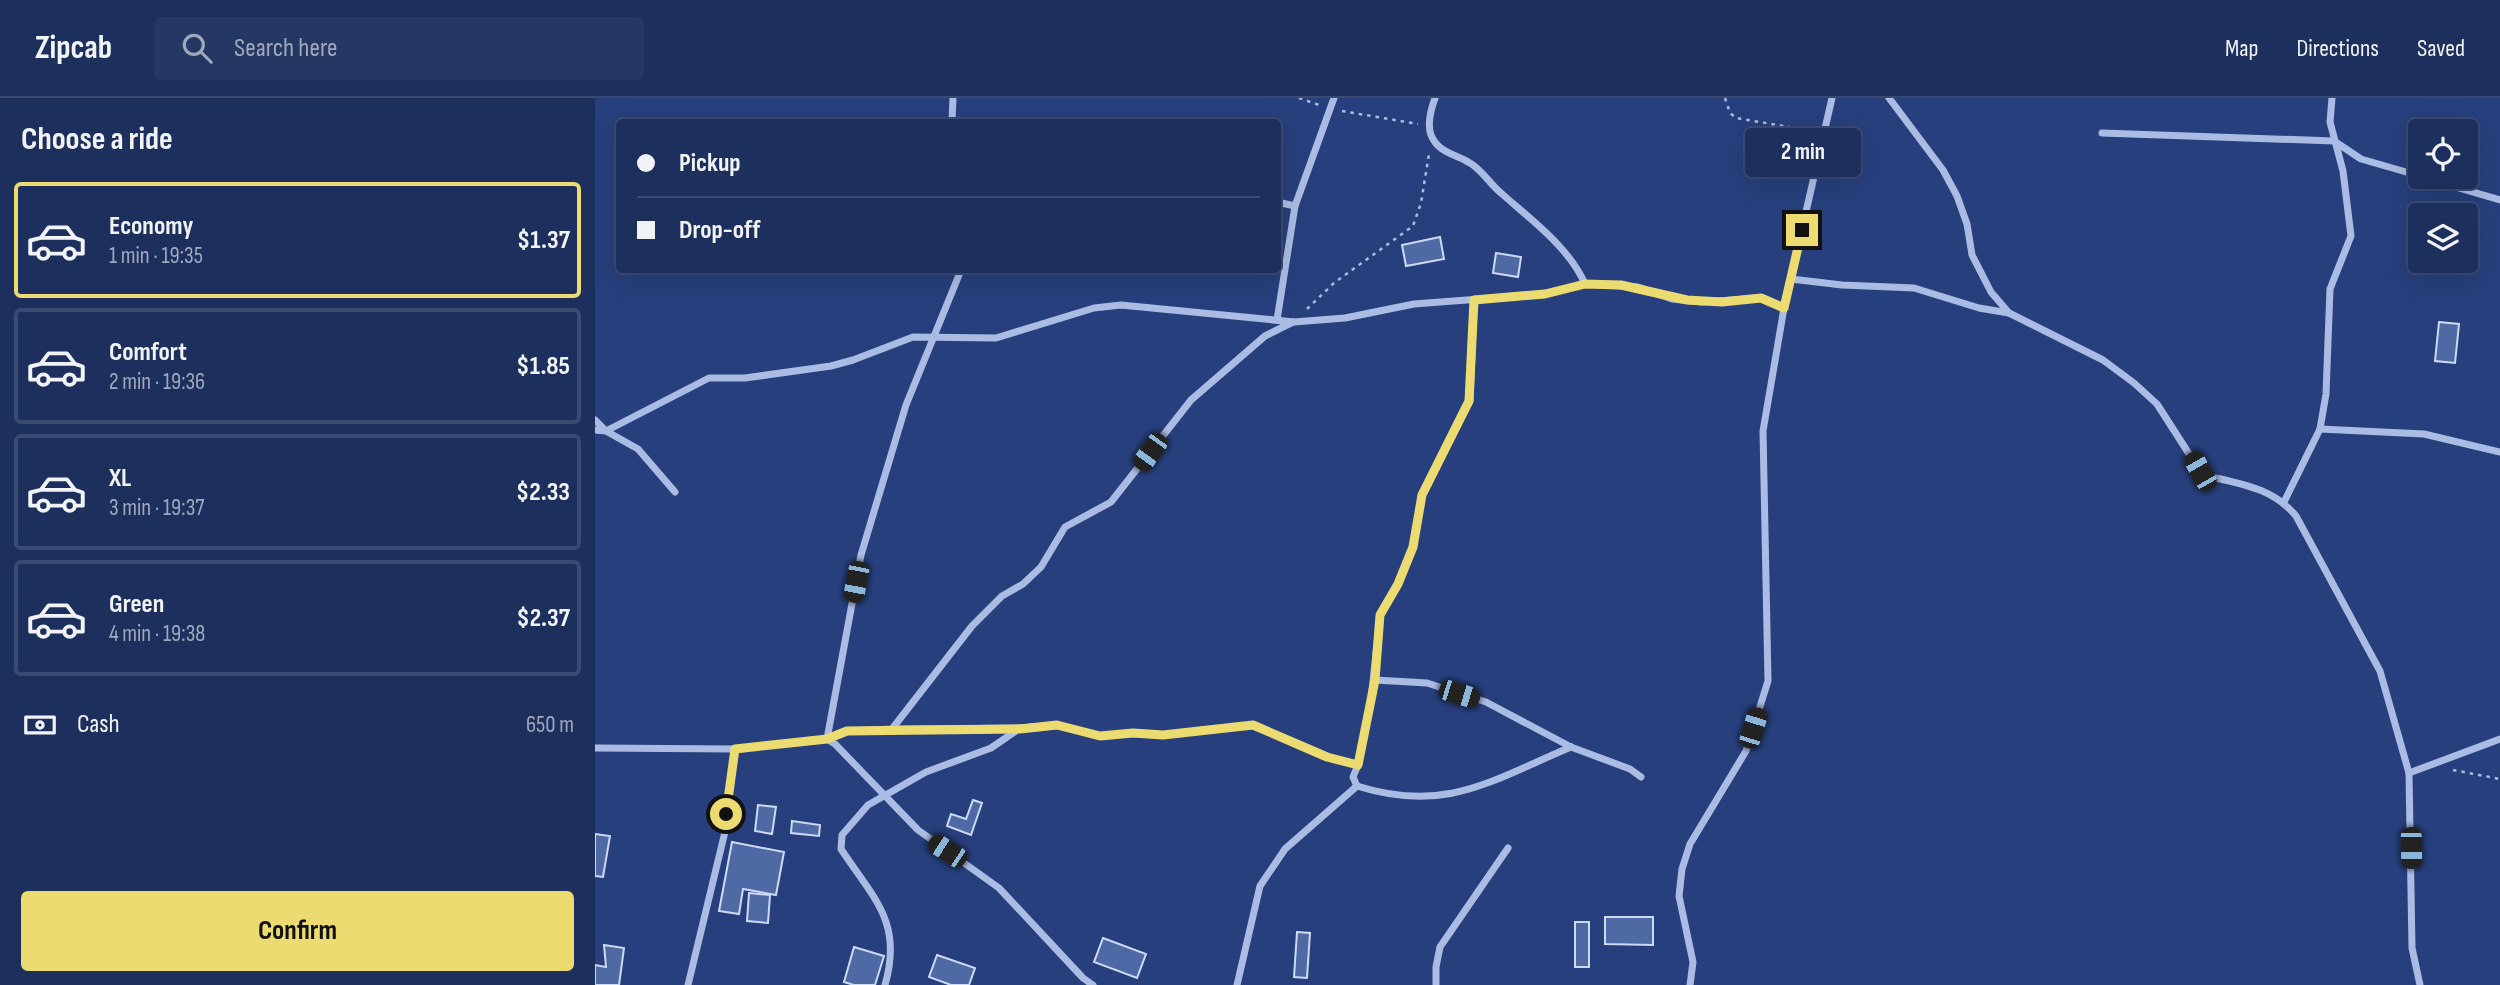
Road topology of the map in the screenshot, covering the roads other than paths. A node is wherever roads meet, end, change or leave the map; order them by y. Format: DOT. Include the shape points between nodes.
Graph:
graph roads {
  1 [pos="953,98"];
  2 [pos="1334,98"];
  3 [pos="1435,98"];
  4 [pos="1832,98"];
  5 [pos="1889,98"];
  6 [pos="2332,98"];
  7 [pos="952,119"];
  8 [pos="2102,133"];
  9 [pos="2334,141"];
  10 [pos="2408,173"];
  11 [pos="2462,189"];
  12 [pos="2500,200"];
  13 [pos="1281,203"];
  14 [pos="1295,206"];
  15 [pos="960,273"];
  16 [pos="1791,279"];
  17 [pos="1585,284"];
  18 [pos="1474,300"];
  19 [pos="1784,308"];
  20 [pos="2009,313"];
  21 [pos="1277,320"];
  22 [pos="1294,322"];
  23 [pos="933,338"];
  24 [pos="595,420"];
  25 [pos="2321,429"];
  26 [pos="595,430"];
  27 [pos="606,431"];
  28 [pos="2500,452"];
  29 [pos="675,492"];
  30 [pos="2284,502"];
  31 [pos="1375,680"];
  32 [pos="892,729"];
  33 [pos="1020,729"];
  34 [pos="827,739"];
  35 [pos="2500,739"];
  36 [pos="1571,747"];
  37 [pos="595,748"];
  38 [pos="735,749"];
  39 [pos="1358,765"];
  40 [pos="2409,773"];
  41 [pos="1641,777"];
  42 [pos="1357,786"];
  43 [pos="886,797"];
  44 [pos="1508,848"];
  45 [pos="688,985"];
  46 [pos="885,985"];
  47 [pos="1093,985"];
  48 [pos="1237,985"];
  49 [pos="1436,985"];
  50 [pos="1690,985"];
  51 [pos="2420,985"];
  1 -- 7 [label="street"];
  2 -- 14 [label="street"];
  3 -- 17 [label="street" via="1429,125 1444,152 1471,163 1537,222 1579,270"];
  4 -- 16 [label="street"];
  5 -- 20 [label="street" via="1943,170 1963,211 1977,267"];
  6 -- 9 [label="street"];
  8 -- 9 [label="street"];
  9 -- 10 [label="street" via="2361,159"];
  9 -- 25 [label="street" via="2352,226 2349,246 2330,289"];
  11 -- 12 [label="street"];
  13 -- 14 [label="street"];
  14 -- 21 [label="street"];
  15 -- 23 [label="street"];
  16 -- 19 [label="street"];
  16 -- 20 [label="street" via="1914,288"];
  17 -- 18 [label="street" via="1545,294"];
  17 -- 19 [label="street" via="1638,287 1672,299 1702,302 1761,298"];
  18 -- 22 [label="street"];
  18 -- 31 [label="street" via="1469,401 1422,495 1413,547 1380,615"];
  19 -- 50 [label="street" via="1763,431 1768,681 1746,751 1690,844 1682,869 1679,897 1693,962"];
  20 -- 30 [label="street" via="2103,360 2134,383 2157,404 2207,476 2266,491"];
  21 -- 22 [label="street"];
  21 -- 23 [label="street" via="1121,305 1094,308 996,338"];
  22 -- 32 [label="street" via="1265,336 1191,400 1111,502 1065,527 1041,567 972,626"];
  23 -- 27 [label="street" via="913,337 831,366 709,378"];
  23 -- 34 [label="street" via="906,405 862,555"];
  24 -- 27 [label="street"];
  25 -- 28 [label="street" via="2424,434"];
  25 -- 30 [label="street"];
  26 -- 27 [label="street"];
  27 -- 29 [label="street" via="638,449"];
  30 -- 40 [label="street" via="2296,516 2380,671"];
  31 -- 36 [label="street" via="1427,683 1486,702"];
  31 -- 39 [label="street"];
  32 -- 33 [label="street"];
  32 -- 34 [label="street" via="847,731"];
  33 -- 39 [label="street" via="1057,725 1100,736 1163,735 1253,725 1327,757"];
  33 -- 43 [label="street" via="991,748 926,772"];
  34 -- 38 [label="street"];
  34 -- 43 [label="street"];
  35 -- 40 [label="street"];
  36 -- 41 [label="street"];
  36 -- 42 [label="street" via="1470,791 1412,798"];
  37 -- 38 [label="street"];
  38 -- 45 [label="street" via="724,836"];
  39 -- 42 [label="street" via="1353,778"];
  40 -- 51 [label="street" via="2412,948"];
  42 -- 48 [label="street" via="1285,849 1260,886"];
  43 -- 46 [label="street" via="863,809 840,843 887,923 892,951"];
  43 -- 47 [label="street" via="927,838 999,888"];
  44 -- 49 [label="street" via="1440,947"];
}
